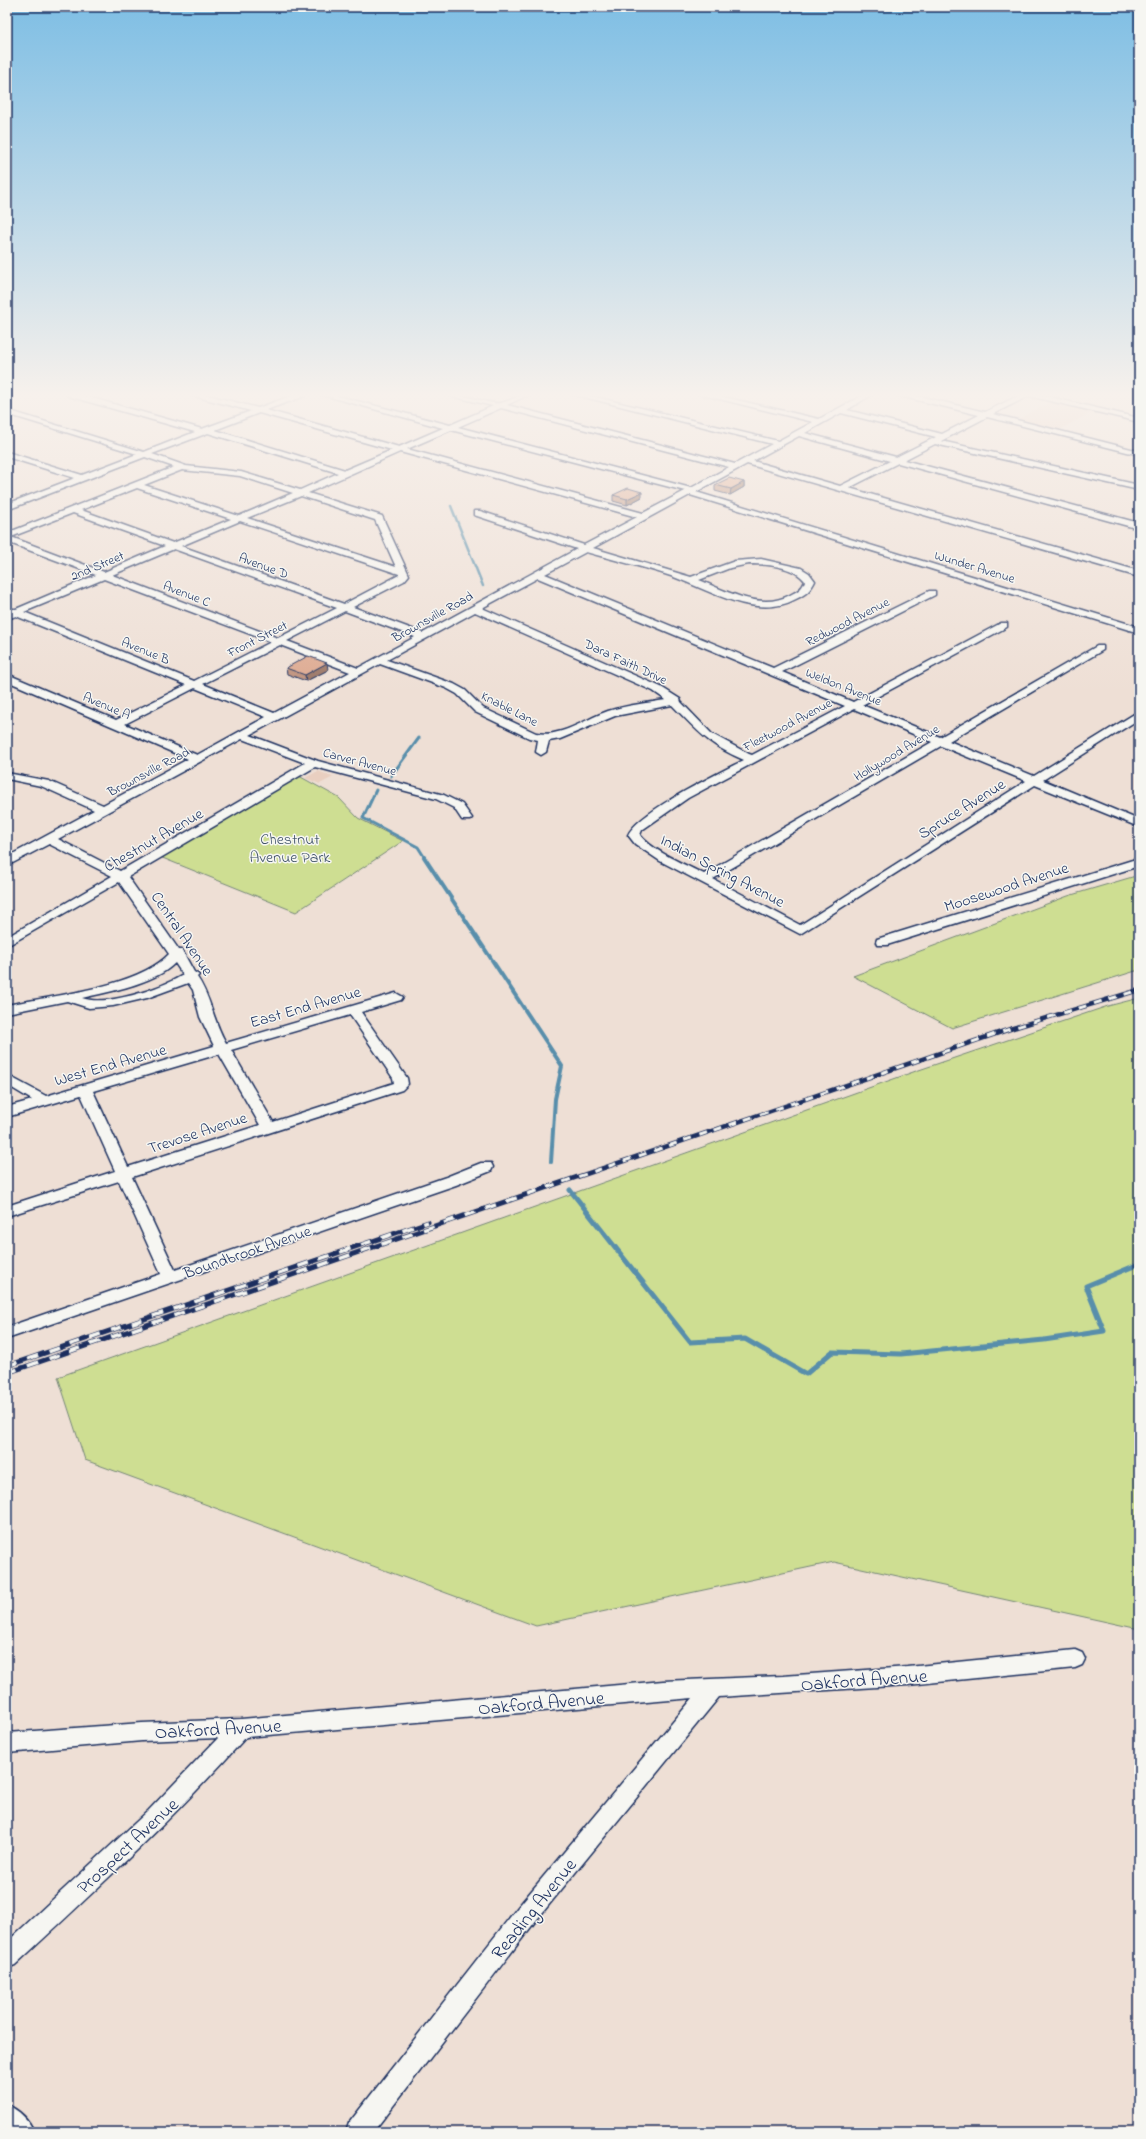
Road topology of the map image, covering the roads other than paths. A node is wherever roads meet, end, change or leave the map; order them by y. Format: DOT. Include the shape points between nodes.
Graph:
graph roads {
  1 [pos="38,494"];
  2 [pos="114,494"];
  3 [pos="163,494"];
  4 [pos="298,494"];
  5 [pos="303,494"];
  6 [pos="563,494"];
  7 [pos="685,494"];
  8 [pos="699,494"];
  9 [pos="862,494"];
  10 [pos="1021,494"];
  11 [pos="10,504"];
  12 [pos="73,510"];
  13 [pos="477,513"];
  14 [pos="643,516"];
  15 [pos="239,519"];
  16 [pos="1139,526"];
  17 [pos="7,536"];
  18 [pos="7,539"];
  19 [pos="174,546"];
  20 [pos="584,548"];
  21 [pos="402,572"];
  22 [pos="537,574"];
  23 [pos="1139,574"];
  24 [pos="104,576"];
  25 [pos="690,581"];
  26 [pos="932,594"];
  27 [pos="344,607"];
  28 [pos="474,608"];
  29 [pos="12,610"];
  30 [pos="7,616"];
  31 [pos="1004,625"];
  32 [pos="1139,630"];
  33 [pos="423,636"];
  34 [pos="278,642"];
  35 [pos="1100,648"];
  36 [pos="379,660"];
  37 [pos="358,671"];
  38 [pos="774,672"];
  39 [pos="7,677"];
  40 [pos="195,684"];
  41 [pos="676,702"];
  42 [pos="854,705"];
  43 [pos="1139,714"];
  44 [pos="275,716"];
  45 [pos="117,724"];
  46 [pos="241,735"];
  47 [pos="544,738"];
  48 [pos="941,742"];
  49 [pos="541,752"];
  50 [pos="197,759"];
  51 [pos="752,759"];
  52 [pos="314,764"];
  53 [pos="7,776"];
  54 [pos="1034,780"];
  55 [pos="103,810"];
  56 [pos="466,818"];
  57 [pos="1139,824"];
  58 [pos="634,835"];
  59 [pos="48,839"];
  60 [pos="7,862"];
  61 [pos="1139,862"];
  62 [pos="121,876"];
  63 [pos="705,879"];
  64 [pos="800,930"];
  65 [pos="7,942"];
  66 [pos="882,942"];
  67 [pos="177,953"];
  68 [pos="192,974"];
  69 [pos="67,996"];
  70 [pos="396,997"];
  71 [pos="7,1009"];
  72 [pos="353,1010"];
  73 [pos="222,1048"];
  74 [pos="7,1078"];
  75 [pos="85,1089"];
  76 [pos="45,1101"];
  77 [pos="7,1112"];
  78 [pos="269,1128"];
  79 [pos="486,1167"];
  80 [pos="124,1174"];
  81 [pos="7,1210"];
  82 [pos="170,1277"];
  83 [pos="7,1333"];
  84 [pos="1075,1659"];
  85 [pos="714,1688"];
  86 [pos="241,1728"];
  87 [pos="7,1743"];
  88 [pos="7,1957"];
  89 [pos="7,2118"];
  90 [pos="22,2132"];
  91 [pos="358,2132"];
  1 -- 11 [label="street"];
  2 -- 12 [label="street"];
  3 -- 15 [label="street"];
  4 -- 15 [label="street, 2nd Street"];
  5 -- 21 [label="street" via="379,518"];
  6 -- 14 [label="street"];
  7 -- 14 [label="street, Brownsville Road"];
  8 -- 32 [label="street, Wunder Avenue"];
  9 -- 23 [label="street"];
  10 -- 16 [label="street"];
  12 -- 17 [label="street"];
  12 -- 19 [label="street, Avenue D"];
  13 -- 20 [label="street"];
  14 -- 20 [label="street, Brownsville Road"];
  15 -- 19 [label="street, 2nd Street"];
  15 -- 21 [label="street"];
  18 -- 24 [label="street, Avenue C"];
  19 -- 24 [label="street, 2nd Street"];
  19 -- 27 [label="street, Avenue D"];
  20 -- 22 [label="street, Brownsville Road"];
  20 -- 25 [label="street"];
  21 -- 27 [label="street, Front Street" via="404,575 401,580"];
  22 -- 28 [label="street, Brownsville Road"];
  22 -- 38 [label="street, Weldon Avenue"];
  24 -- 29 [label="street, 2nd Street"];
  24 -- 34 [label="street, Avenue C"];
  25 -- 25 [label="street" via="738,600 763,604 792,599 808,588 810,581 800,571 776,563 751,560 730,564"];
  26 -- 38 [label="street, Redwood Avenue"];
  27 -- 33 [label="street, Avenue D"];
  27 -- 34 [label="street, Front Street"];
  28 -- 33 [label="street, Brownsville Road"];
  28 -- 41 [label="street, Dara Faith Drive" via="657,689"];
  29 -- 30 [label="street, 2nd Street"];
  29 -- 40 [label="street, Avenue B"];
  31 -- 42 [label="street, Fleetwood Avenue"];
  33 -- 36 [label="street, Brownsville Road"];
  34 -- 37 [label="street, Avenue C"];
  34 -- 40 [label="street, Front Street"];
  35 -- 48 [label="street, Hollywood Avenue"];
  36 -- 37 [label="street, Brownsville Road"];
  36 -- 47 [label="street, Knable Lane" via="450,686 461,692 479,710 533,736"];
  37 -- 44 [label="street, Brownsville Road"];
  38 -- 42 [label="street, Weldon Avenue"];
  39 -- 45 [label="street, Avenue A"];
  40 -- 44 [label="street, Avenue B"];
  40 -- 45 [label="street, Front Street"];
  41 -- 47 [label="street" via="612,713 556,736"];
  41 -- 51 [label="street, Dara Faith Drive" via="710,738"];
  42 -- 48 [label="street, Weldon Avenue"];
  42 -- 51 [label="street, Fleetwood Avenue"];
  43 -- 54 [label="street, Spruce Avenue"];
  44 -- 46 [label="street, Brownsville Road"];
  45 -- 50 [label="street, Avenue A"];
  46 -- 50 [label="street, Brownsville Road"];
  46 -- 52 [label="street, Carver Avenue"];
  47 -- 49 [label="street"];
  48 -- 54 [label="street, Weldon Avenue"];
  48 -- 63 [label="street, Hollywood Avenue"];
  50 -- 55 [label="street, Brownsville Road"];
  51 -- 58 [label="street, Fleetwood Avenue" via="684,796 637,828"];
  52 -- 56 [label="street, Carver Avenue" via="440,796 458,806"];
  52 -- 62 [label="street, Chestnut Avenue"];
  53 -- 55 [label="street" via="28,778 48,784"];
  54 -- 57 [label="street, Weldon Avenue"];
  54 -- 64 [label="street, Spruce Avenue"];
  55 -- 59 [label="street, Brownsville Road"];
  58 -- 63 [label="street, Indian Spring Avenue" via="639,842"];
  59 -- 60 [label="street, Brownsville Road"];
  59 -- 62 [label="street, Central Avenue"];
  61 -- 66 [label="street, Moosewood Avenue"];
  62 -- 65 [label="street, Chestnut Avenue"];
  62 -- 67 [label="street, Central Avenue"];
  63 -- 64 [label="street, Indian Spring Avenue"];
  67 -- 68 [label="street, Central Avenue"];
  67 -- 69 [label="street" via="173,960 134,980 102,990"];
  68 -- 69 [label="street" via="181,982 112,1003 89,1004"];
  68 -- 73 [label="street, Central Avenue" via="200,990 207,1017"];
  69 -- 71 [label="street"];
  70 -- 72 [label="street, East End Avenue"];
  72 -- 73 [label="street, East End Avenue"];
  72 -- 78 [label="street, Trevose Avenue" via="400,1078 401,1084"];
  73 -- 75 [label="street, West End Avenue"];
  73 -- 78 [label="street, Central Avenue"];
  74 -- 76 [label="street"];
  75 -- 76 [label="street, West End Avenue"];
  75 -- 80 [label="street"];
  76 -- 77 [label="street, West End Avenue"];
  78 -- 80 [label="street, Trevose Avenue"];
  79 -- 82 [label="street, Boundbrook Avenue" via="444,1184"];
  80 -- 81 [label="street, Trevose Avenue"];
  80 -- 82 [label="street"];
  82 -- 83 [label="street, Boundbrook Avenue"];
  84 -- 85 [label="street, Oakford Avenue" via="908,1676"];
  85 -- 86 [label="street, Oakford Avenue" via="663,1690"];
  85 -- 91 [label="street, Reading Avenue" via="526,1915"];
  86 -- 87 [label="street, Oakford Avenue" via="142,1732"];
  86 -- 88 [label="street, Prospect Avenue" via="199,1777 152,1823"];
  89 -- 90 [label="street"];
}
